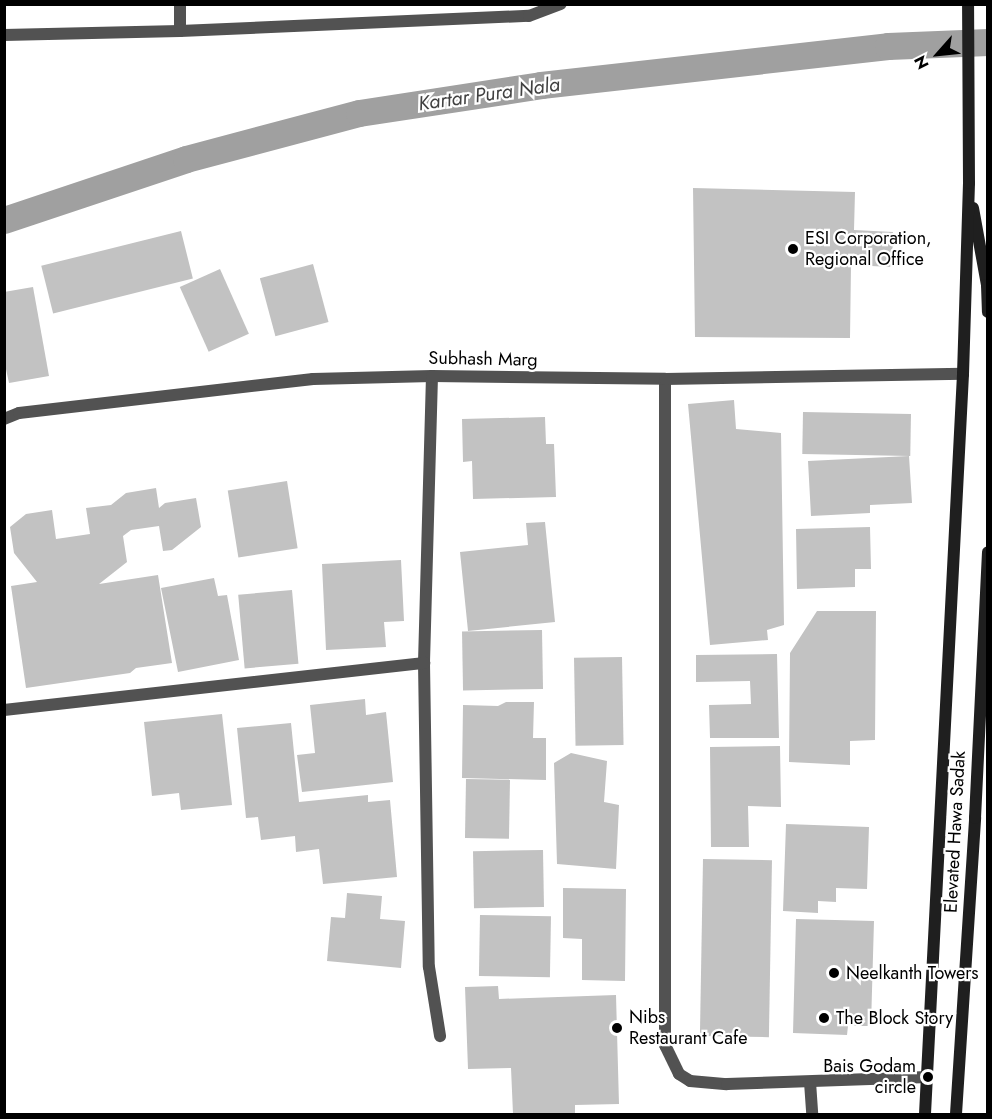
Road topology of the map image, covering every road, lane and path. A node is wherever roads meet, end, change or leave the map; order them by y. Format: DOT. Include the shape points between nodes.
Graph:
graph roads {
  1 [pos="180,4"];
  2 [pos="561,4"];
  3 [pos="968,4"];
  4 [pos="180,31"];
  5 [pos="4,35"];
  6 [pos="969,183"];
  7 [pos="987,312"];
  8 [pos="963,374"];
  9 [pos="432,376"];
  10 [pos="665,379"];
  11 [pos="4,419"];
  12 [pos="987,552"];
  13 [pos="424,663"];
  14 [pos="4,710"];
  15 [pos="440,1036"];
  16 [pos="928,1077"];
  17 [pos="810,1082"];
  18 [pos="812,1114"];
  19 [pos="925,1114"];
  20 [pos="956,1114"];
  1 -- 4 [label="street"];
  2 -- 4 [label="street" via="529,16"];
  3 -- 6 [label="main road"];
  4 -- 5 [label="street"];
  6 -- 7 [label="main road" via="987,285"];
  6 -- 8 [label="main road"];
  8 -- 10 [label="street, Subhash Marg"];
  8 -- 16 [label="main road"];
  9 -- 10 [label="street, Subhash Marg"];
  9 -- 11 [label="street, Subhash Marg" via="313,379 20,413"];
  9 -- 13 [label="street"];
  10 -- 17 [label="street" via="665,1045 679,1074 690,1081"];
  12 -- 20 [label="main road, Elevated Hawa Sadak"];
  13 -- 14 [label="street"];
  13 -- 15 [label="street" via="429,967"];
  16 -- 17 [label="street"];
  16 -- 19 [label="main road"];
  17 -- 18 [label="street"];
}
